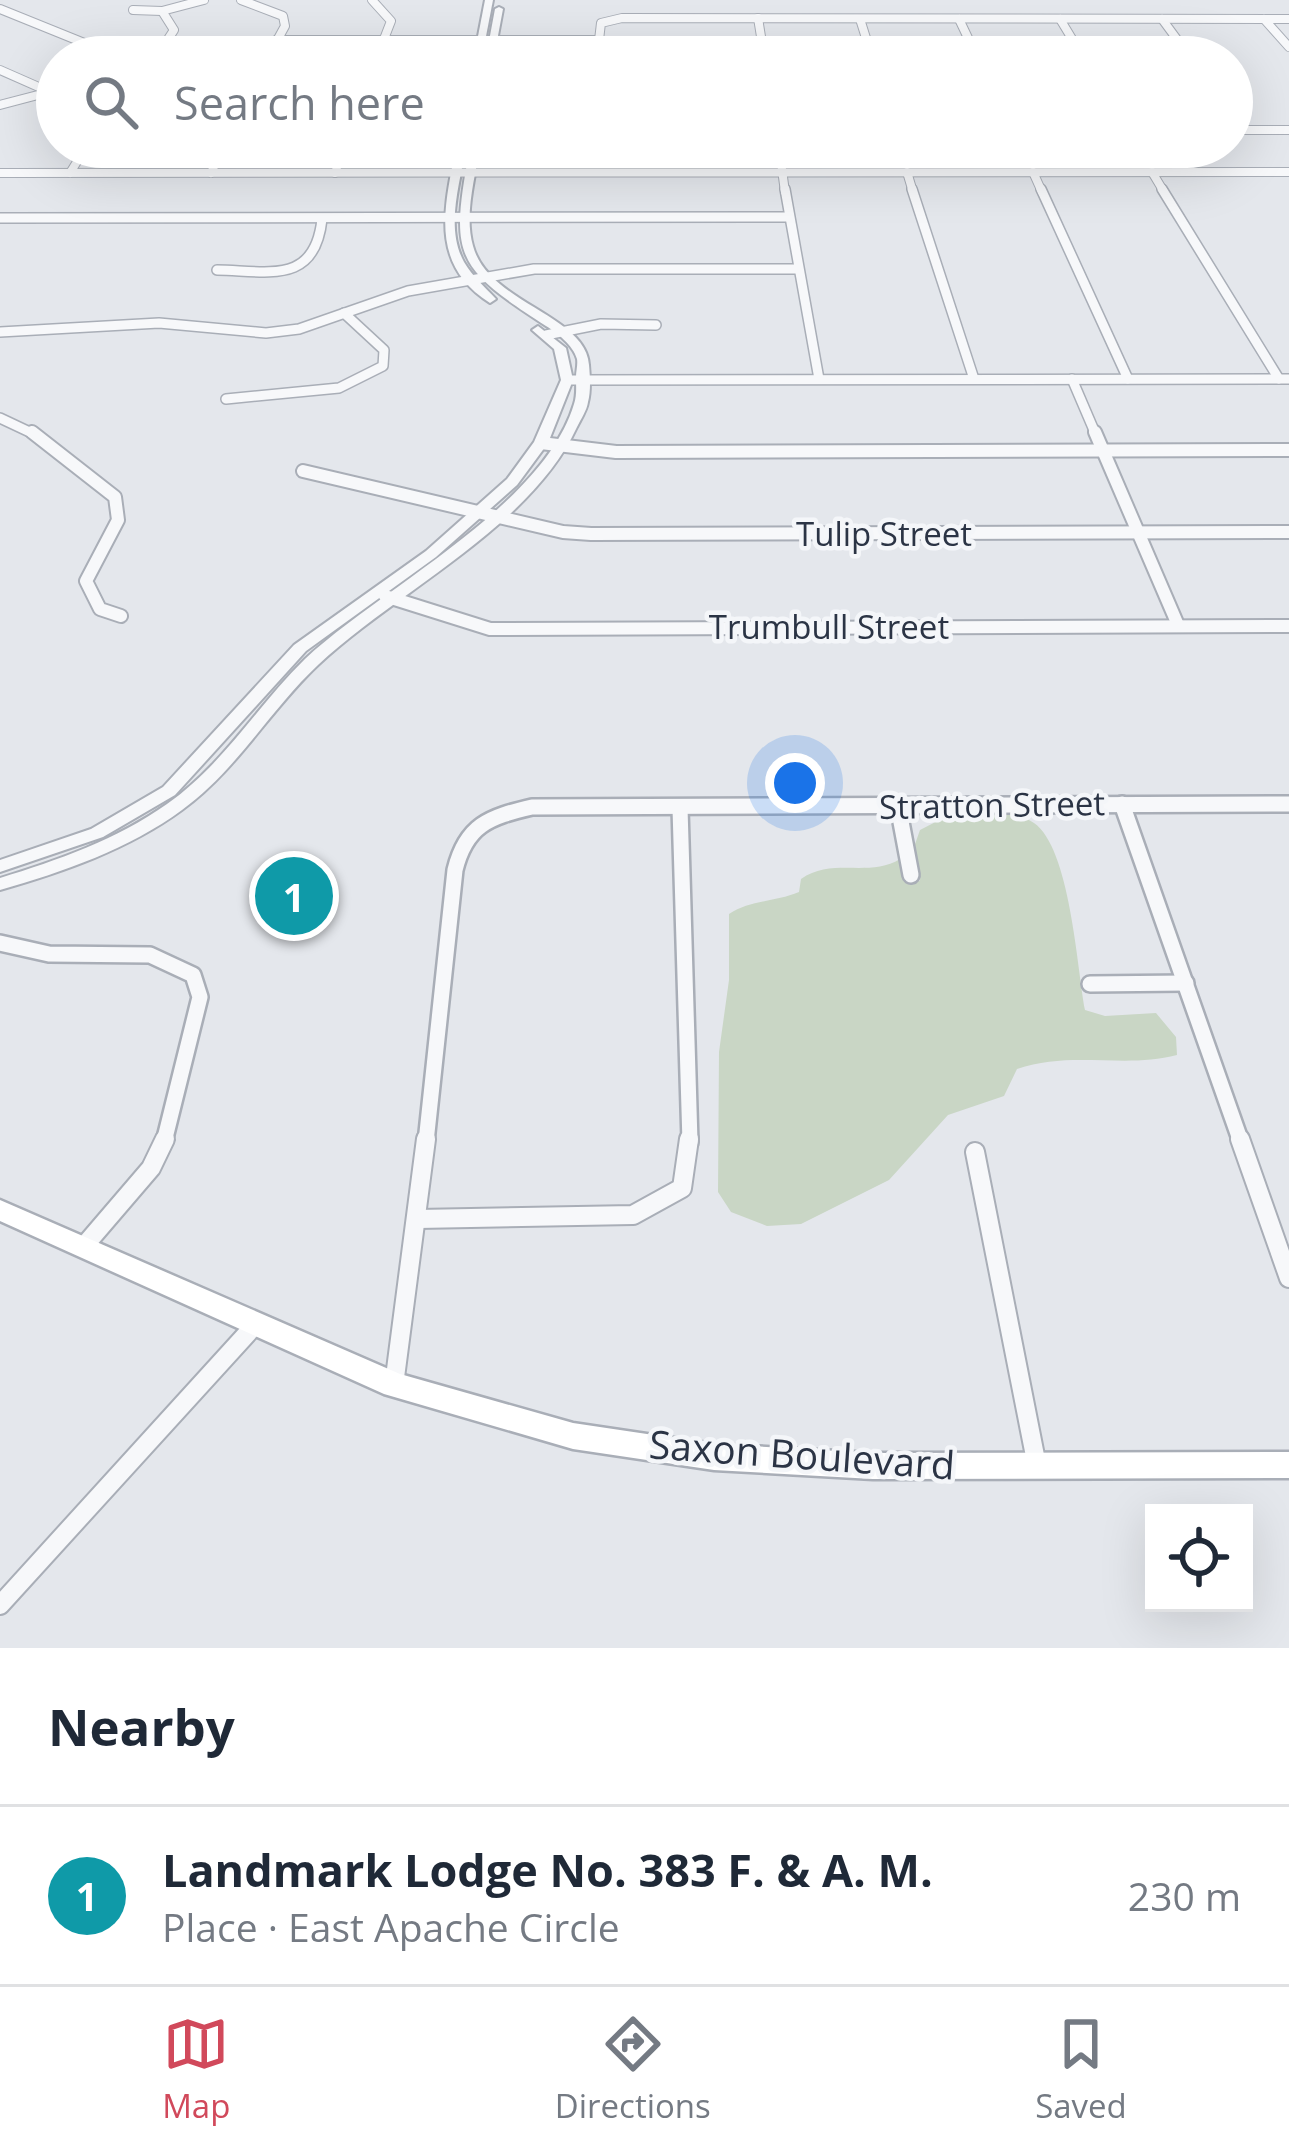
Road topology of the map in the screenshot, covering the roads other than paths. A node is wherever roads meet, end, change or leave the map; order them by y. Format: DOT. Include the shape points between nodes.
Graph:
graph roads {
  1 [pos="204,0"];
  2 [pos="241,0"];
  3 [pos="372,0"];
  4 [pos="489,0"];
  5 [pos="501,0"];
  6 [pos="998,0"];
  7 [pos="0,9"];
  8 [pos="134,10"];
  9 [pos="162,11"];
  10 [pos="758,18"];
  11 [pos="860,19"];
  12 [pos="959,19"];
  13 [pos="1007,19"];
  14 [pos="1060,19"];
  15 [pos="1162,19"];
  16 [pos="1264,19"];
  17 [pos="1289,19"];
  18 [pos="67,36"];
  19 [pos="170,36"];
  20 [pos="279,36"];
  21 [pos="385,36"];
  22 [pos="482,36"];
  23 [pos="495,36"];
  24 [pos="599,36"];
  25 [pos="761,36"];
  26 [pos="865,36"];
  27 [pos="967,36"];
  28 [pos="1070,36"];
  29 [pos="1175,36"];
  30 [pos="1289,47"];
  31 [pos="0,70"];
  32 [pos="36,84"];
  33 [pos="36,96"];
  34 [pos="0,105"];
  35 [pos="1253,130"];
  36 [pos="1289,130"];
  37 [pos="73,168"];
  38 [pos="214,168"];
  39 [pos="337,168"];
  40 [pos="463,168"];
  41 [pos="465,168"];
  42 [pos="782,168"];
  43 [pos="463,172"];
  44 [pos="782,172"];
  45 [pos="907,172"];
  46 [pos="1033,172"];
  47 [pos="1152,172"];
  48 [pos="1284,172"];
  49 [pos="0,173"];
  50 [pos="70,173"];
  51 [pos="211,173"];
  52 [pos="335,173"];
  53 [pos="1289,185"];
  54 [pos="788,217"];
  55 [pos="0,218"];
  56 [pos="454,218"];
  57 [pos="322,219"];
  58 [pos="796,269"];
  59 [pos="217,270"];
  60 [pos="478,279"];
  61 [pos="344,313"];
  62 [pos="656,325"];
  63 [pos="0,332"];
  64 [pos="554,333"];
  65 [pos="819,379"];
  66 [pos="974,379"];
  67 [pos="1072,379"];
  68 [pos="1128,379"];
  69 [pos="1284,379"];
  70 [pos="567,380"];
  71 [pos="585,380"];
  72 [pos="226,399"];
  73 [pos="0,418"];
  74 [pos="541,443"];
  75 [pos="560,446"];
  76 [pos="1289,450"];
  77 [pos="1106,451"];
  78 [pos="303,471"];
  79 [pos="480,512"];
  80 [pos="499,517"];
  81 [pos="1289,532"];
  82 [pos="1138,533"];
  83 [pos="382,595"];
  84 [pos="121,616"];
  85 [pos="1178,626"];
  86 [pos="1289,626"];
  87 [pos="1122,804"];
  88 [pos="1289,804"];
  89 [pos="898,806"];
  90 [pos="680,808"];
  91 [pos="0,866"];
  92 [pos="911,875"];
  93 [pos="0,884"];
  94 [pos="0,943"];
  95 [pos="1186,983"];
  96 [pos="1090,984"];
  97 [pos="975,1152"];
  98 [pos="0,1210"];
  99 [pos="418,1219"];
  100 [pos="85,1245"];
  101 [pos="1289,1278"];
  102 [pos="254,1326"];
  103 [pos="394,1384"];
  104 [pos="1289,1465"];
  105 [pos="1036,1466"];
  106 [pos="0,1605"];
  1 -- 9 [label="street"];
  2 -- 20 [label="street" via="283,16"];
  3 -- 21 [label="street" via="391,21"];
  4 -- 22 [label="street"];
  5 -- 23 [label="street"];
  6 -- 13 [label="street"];
  7 -- 18 [label="street"];
  8 -- 9 [label="street"];
  9 -- 19 [label="street"];
  10 -- 11 [label="street"];
  10 -- 24 [label="street" via="608,20"];
  10 -- 25 [label="street"];
  11 -- 12 [label="street"];
  11 -- 26 [label="street"];
  12 -- 13 [label="street"];
  12 -- 27 [label="street"];
  13 -- 14 [label="street"];
  14 -- 15 [label="street"];
  14 -- 28 [label="street"];
  15 -- 16 [label="street"];
  15 -- 29 [label="street"];
  16 -- 17 [label="street"];
  16 -- 30 [label="street"];
  31 -- 32 [label="street"];
  33 -- 34 [label="street"];
  35 -- 36 [label="street"];
  37 -- 50 [label="street"];
  38 -- 51 [label="street"];
  39 -- 52 [label="street"];
  40 -- 43 [label="street"];
  41 -- 43 [label="street"];
  42 -- 44 [label="street"];
  43 -- 44 [label="street"];
  43 -- 52 [label="street"];
  43 -- 56 [label="street"];
  44 -- 45 [label="street"];
  44 -- 54 [label="street"];
  45 -- 46 [label="street"];
  45 -- 66 [label="street"];
  46 -- 47 [label="street"];
  46 -- 68 [label="street"];
  47 -- 48 [label="street"];
  47 -- 69 [label="street"];
  48 -- 53 [label="street"];
  49 -- 50 [label="street"];
  50 -- 51 [label="street"];
  51 -- 52 [label="street"];
  54 -- 56 [label="street"];
  54 -- 58 [label="street"];
  55 -- 57 [label="street"];
  56 -- 57 [label="street"];
  56 -- 60 [label="street"];
  57 -- 59 [label="street" via="318,249 304,263"];
  58 -- 60 [label="street" via="534,269"];
  58 -- 65 [label="street"];
  60 -- 61 [label="street"];
  60 -- 64 [label="street" via="493,302"];
  61 -- 63 [label="street" via="266,333 159,322"];
  61 -- 72 [label="street" via="384,350 383,366 339,388"];
  62 -- 64 [label="street"];
  64 -- 70 [label="street"];
  64 -- 71 [label="street" via="580,352"];
  65 -- 66 [label="street"];
  65 -- 71 [label="street"];
  66 -- 67 [label="street"];
  67 -- 68 [label="street"];
  67 -- 77 [label="street"];
  68 -- 69 [label="street"];
  70 -- 71 [label="street"];
  70 -- 74 [label="street"];
  71 -- 75 [label="street"];
  73 -- 84 [label="street" via="23,424 115,497 118,520 86,581 100,609"];
  74 -- 75 [label="street"];
  74 -- 79 [label="street"];
  75 -- 77 [label="street"];
  75 -- 80 [label="street"];
  76 -- 77 [label="street"];
  77 -- 82 [label="street"];
  78 -- 79 [label="street, Tulip Street"];
  79 -- 80 [label="street, Tulip Street"];
  79 -- 83 [label="street"];
  80 -- 82 [label="street, Tulip Street" via="591,535"];
  80 -- 83 [label="street"];
  81 -- 82 [label="street, Tulip Street"];
  82 -- 85 [label="street"];
  83 -- 85 [label="street, Trumbull Street" via="490,629"];
  83 -- 91 [label="street" via="275,670 169,791 97,833"];
  83 -- 93 [label="street" via="176,807 104,848"];
  85 -- 86 [label="street, Trumbull Street"];
  87 -- 88 [label="street, Stratton Street"];
  87 -- 89 [label="street, Stratton Street"];
  87 -- 95 [label="street"];
  89 -- 90 [label="street, Stratton Street"];
  89 -- 92 [label="street"];
  90 -- 99 [label="street, Stratton Street" via="532,807 481,819 460,843"];
  90 -- 99 [label="street" via="690,1159 682,1188 633,1215"];
  94 -- 100 [label="street" via="168,962 193,975 200,997 165,1141"];
  95 -- 96 [label="street"];
  95 -- 101 [label="street"];
  97 -- 105 [label="street"];
  98 -- 100 [label="main road, Saxon Boulevard"];
  99 -- 103 [label="street"];
  100 -- 102 [label="main road, Saxon Boulevard"];
  102 -- 103 [label="main road, Saxon Boulevard"];
  102 -- 106 [label="street"];
  103 -- 105 [label="main road, Saxon Boulevard" via="572,1436 714,1457"];
  104 -- 105 [label="main road, Saxon Boulevard"];
}
